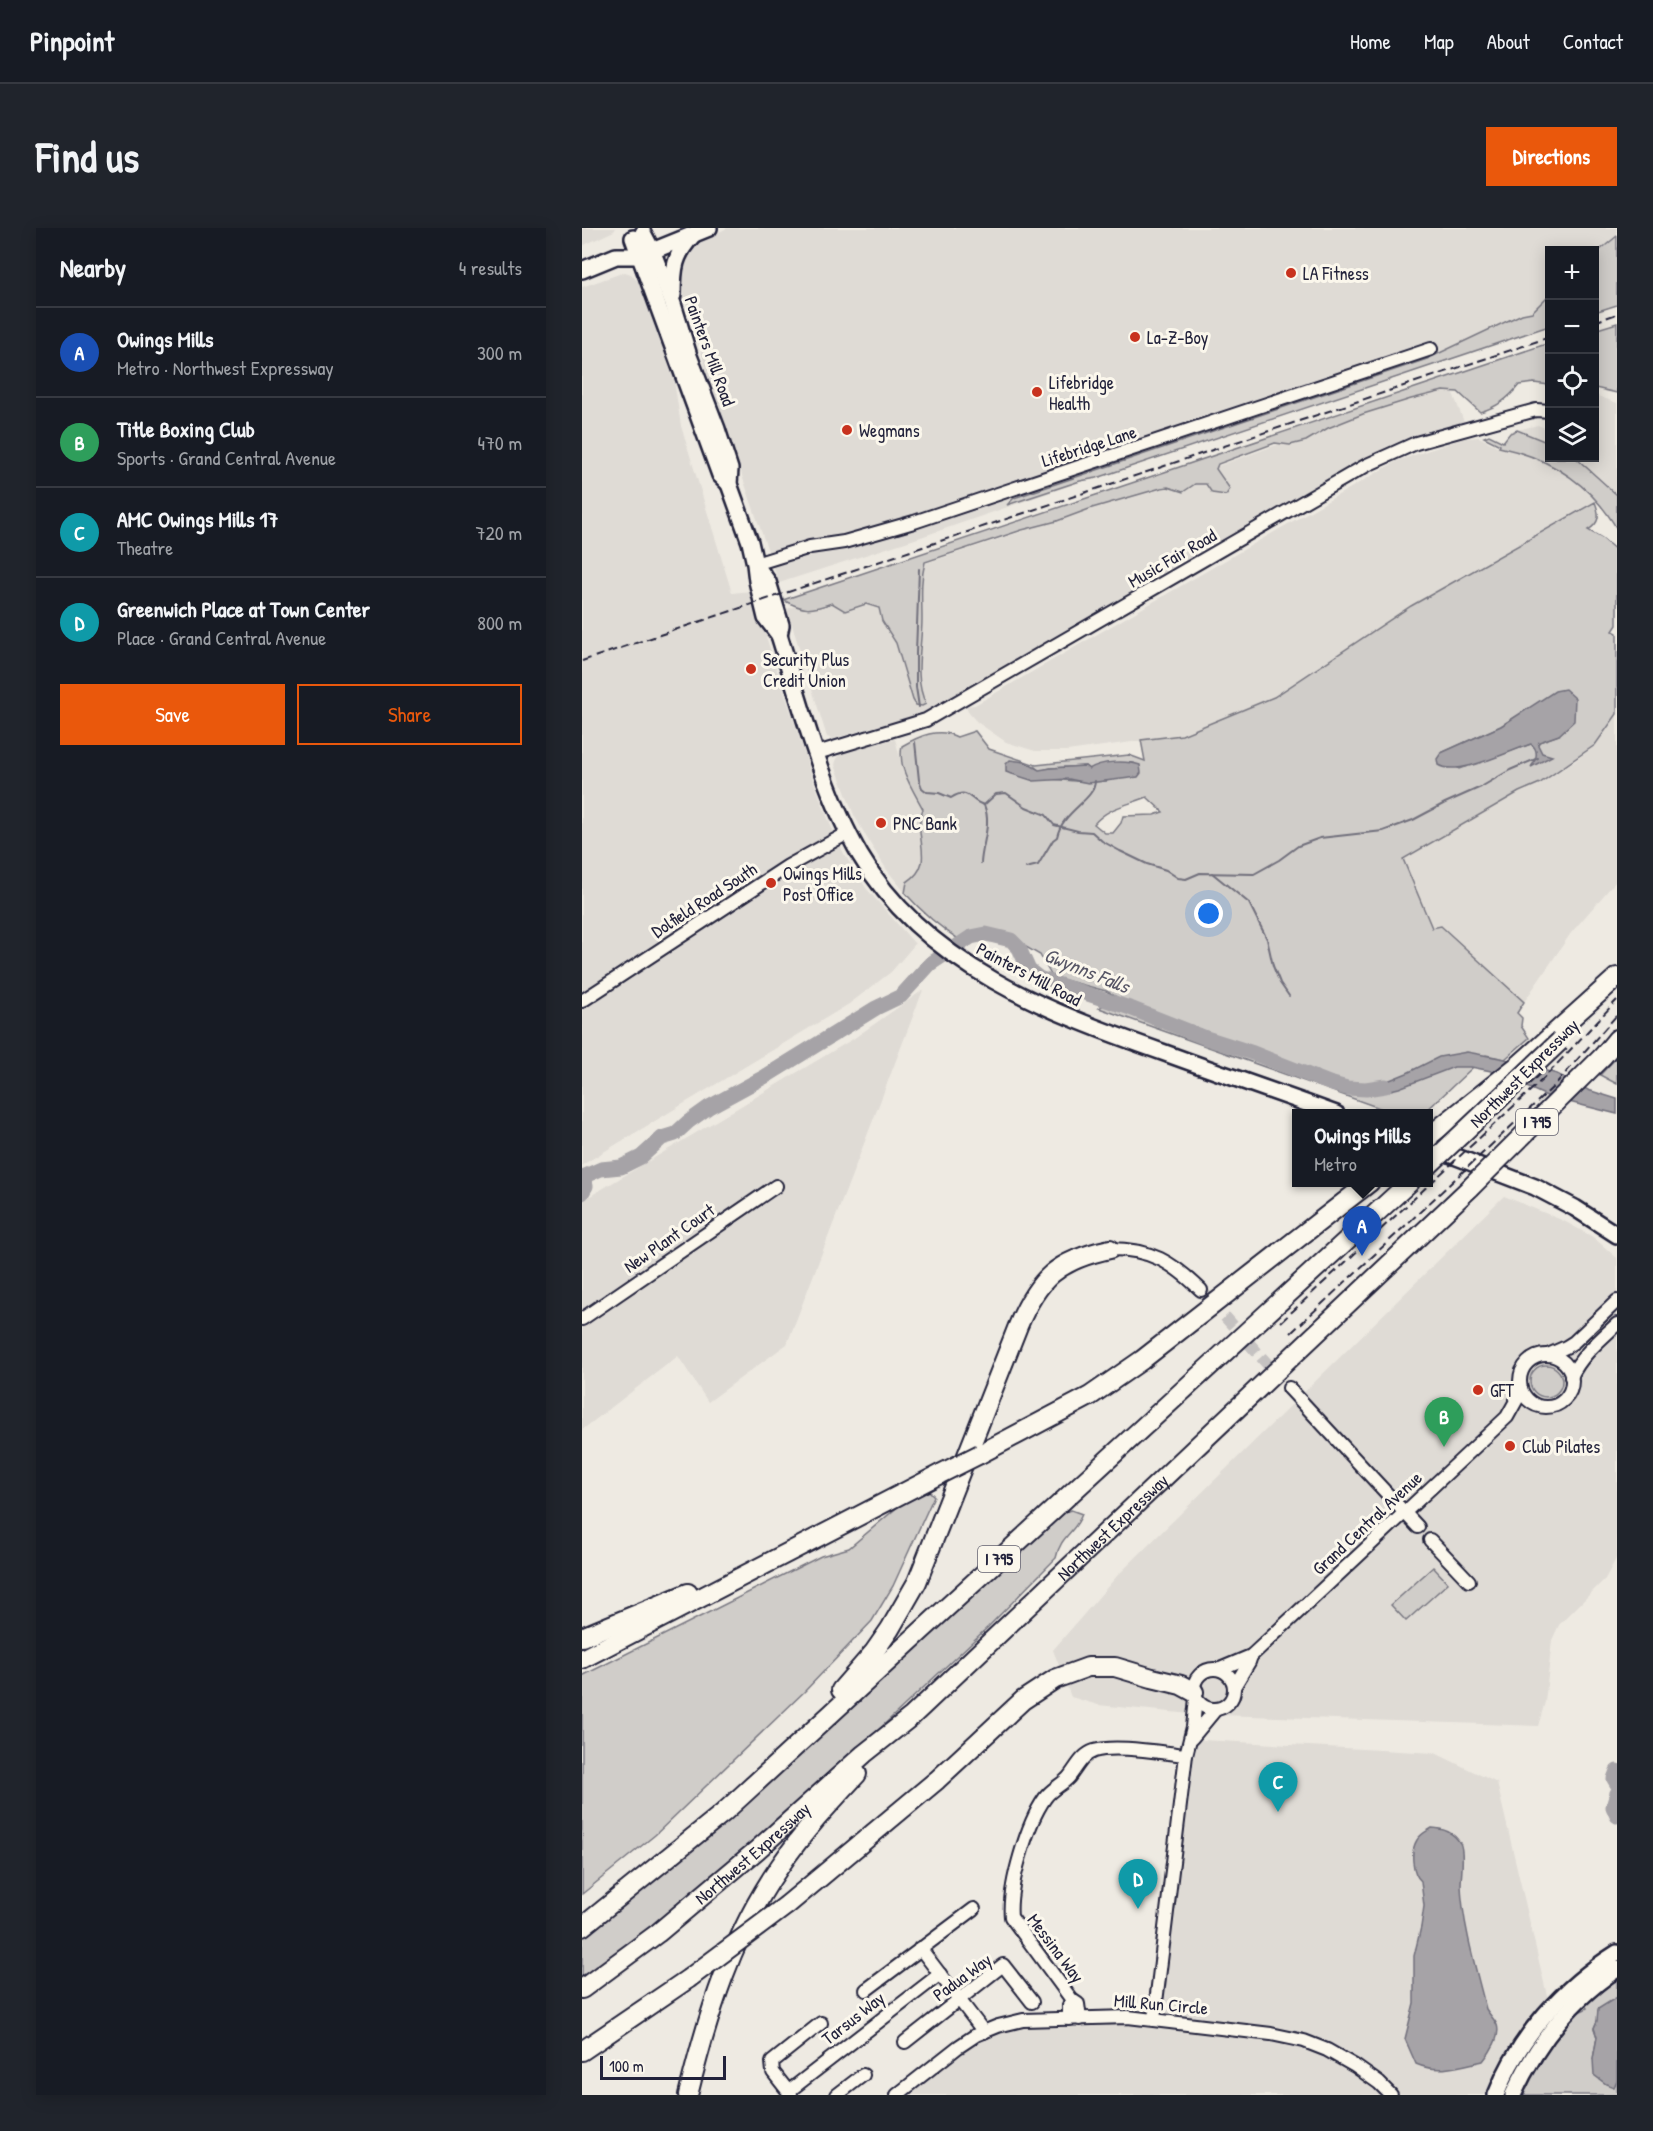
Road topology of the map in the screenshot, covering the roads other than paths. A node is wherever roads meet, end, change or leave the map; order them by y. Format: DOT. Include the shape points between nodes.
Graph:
graph roads {
  1 [pos="709,228"];
  2 [pos="644,233"];
  3 [pos="694,235"];
  4 [pos="646,253"];
  5 [pos="616,256"];
  6 [pos="582,270"];
  7 [pos="673,304"];
  8 [pos="1431,349"];
  9 [pos="1545,411"];
  10 [pos="729,484"];
  11 [pos="755,564"];
  12 [pos="817,753"];
  13 [pos="848,833"];
  14 [pos="1617,977"];
  15 [pos="582,1001"];
  16 [pos="1555,1039"];
  17 [pos="1617,1039"];
  18 [pos="1325,1109"];
  19 [pos="1433,1133"];
  20 [pos="1433,1148"];
  21 [pos="1433,1161"];
  22 [pos="776,1186"];
  23 [pos="1364,1187"];
  24 [pos="1405,1187"];
  25 [pos="1617,1235"];
  26 [pos="1110,1249"];
  27 [pos="1201,1290"];
  28 [pos="1617,1301"];
  29 [pos="582,1319"];
  30 [pos="1617,1323"];
  31 [pos="1548,1355"];
  32 [pos="1571,1377"];
  33 [pos="1520,1384"];
  34 [pos="1289,1388"];
  35 [pos="1541,1407"];
  36 [pos="1507,1417"];
  37 [pos="1406,1514"];
  38 [pos="1418,1527"];
  39 [pos="1430,1540"];
  40 [pos="803,1545"];
  41 [pos="1469,1581"];
  42 [pos="582,1637"];
  43 [pos="1251,1656"];
  44 [pos="582,1659"];
  45 [pos="1220,1669"];
  46 [pos="1234,1687"];
  47 [pos="1195,1695"];
  48 [pos="1216,1709"];
  49 [pos="912,1716"];
  50 [pos="1190,1742"];
  51 [pos="1186,1755"];
  52 [pos="723,1814"];
  53 [pos="974,1910"];
  54 [pos="582,1927"];
  55 [pos="920,1948"];
  56 [pos="1617,1953"];
  57 [pos="1617,1969"];
  58 [pos="940,1974"];
  59 [pos="582,1989"];
  60 [pos="866,1990"];
  61 [pos="959,1999"];
  62 [pos="1032,2002"];
  63 [pos="1075,2019"];
  64 [pos="1154,2019"];
  65 [pos="821,2023"];
  66 [pos="984,2032"];
  67 [pos="702,2037"];
  68 [pos="905,2042"];
  69 [pos="582,2051"];
  70 [pos="863,2075"];
  71 [pos="790,2093"];
  72 [pos="688,2095"];
  73 [pos="693,2095"];
  74 [pos="837,2095"];
  75 [pos="897,2095"];
  76 [pos="1391,2095"];
  77 [pos="1496,2095"];
  78 [pos="1513,2095"];
  1 -- 3 [label="main road"];
  2 -- 4 [label="main road, Painters Mill Road"];
  2 -- 5 [label="main road"];
  3 -- 4 [label="main road"];
  3 -- 7 [label="main road" via="675,261"];
  4 -- 5 [label="main road"];
  4 -- 7 [label="main road, Painters Mill Road"];
  4 -- 10 [label="main road, Painters Mill Road" via="677,360 720,475"];
  5 -- 6 [label="main road"];
  7 -- 10 [label="main road, Painters Mill Road" via="730,469"];
  8 -- 11 [label="street, Lifebridge Lane" via="914,522"];
  9 -- 12 [label="street, Music Fair Road" via="1401,448 926,720"];
  10 -- 11 [label="main road, Painters Mill Road"];
  11 -- 12 [label="main road, Painters Mill Road" via="766,618 778,635"];
  12 -- 13 [label="main road, Painters Mill Road"];
  13 -- 15 [label="street, Dolfield Road South" via="788,866"];
  13 -- 18 [label="main road, Painters Mill Road" via="893,900 934,940 1010,990 1079,1022"];
  14 -- 16 [label="highway, Northwest Expressway / I 795"];
  16 -- 19 [label="highway"];
  16 -- 21 [label="highway, Northwest Expressway / I 795, bridge"];
  17 -- 49 [label="highway, Northwest Expressway / I 795, bridge" via="1470,1188"];
  20 -- 25 [label="main road" via="1535,1186"];
  22 -- 29 [label="street, New Plant Court"];
  23 -- 40 [label="highway, bridge" via="1201,1315 1090,1396"];
  24 -- 52 [label="highway, I 795"];
  26 -- 27 [label="street" via="1152,1254"];
  26 -- 52 [label="highway" via="1060,1266 1034,1292 928,1556 903,1607 857,1672 733,1796"];
  28 -- 31 [label="street, Grand Central Avenue" via="1574,1341"];
  30 -- 32 [label="street, Grand Central Avenue" via="1588,1351"];
  31 -- 32 [label="street" via="1563,1362"];
  31 -- 33 [label="street, Grand Central Avenue" via="1530,1360 1520,1375"];
  32 -- 35 [label="street, Grand Central Avenue" via="1571,1388 1561,1402"];
  33 -- 35 [label="street" via="1528,1400"];
  33 -- 36 [label="street, Grand Central Avenue"];
  34 -- 37 [label="street"];
  35 -- 36 [label="street, Grand Central Avenue"];
  36 -- 37 [label="street, Grand Central Avenue"];
  37 -- 38 [label="street"];
  37 -- 43 [label="street, Grand Central Avenue"];
  39 -- 41 [label="street"];
  40 -- 42 [label="highway"];
  40 -- 44 [label="highway"];
  43 -- 45 [label="street, Grand Central Avenue"];
  43 -- 46 [label="street, Grand Central Avenue"];
  45 -- 46 [label="street" via="1229,1675"];
  45 -- 47 [label="street, Grand Central Avenue" via="1210,1668 1198,1675 1193,1686"];
  46 -- 48 [label="street, Grand Central Avenue" via="1231,1700"];
  47 -- 48 [label="street" via="1206,1708"];
  47 -- 50 [label="street, Grand Central Avenue"];
  47 -- 69 [label="highway, bridge" via="1181,1684 1115,1667 1088,1667 1055,1679 1023,1700 937,1780 787,1905"];
  48 -- 50 [label="street, Grand Central Avenue"];
  49 -- 59 [label="highway, Northwest Expressway / I 795" via="658,1933"];
  49 -- 67 [label="highway" via="827,1807 779,1866 730,1958"];
  50 -- 51 [label="street, Grand Central Avenue"];
  51 -- 63 [label="street, Messina Way" via="1113,1748 1092,1751 1066,1780 1049,1792 1040,1806 1016,1865 1011,1917 1078,2004"];
  51 -- 64 [label="street, Grand Central Avenue"];
  52 -- 54 [label="highway, I 795"];
  53 -- 55 [label="street"];
  55 -- 58 [label="street"];
  55 -- 60 [label="street"];
  56 -- 77 [label="main road" via="1587,1973 1551,2007 1521,2045"];
  57 -- 78 [label="main road" via="1562,2017 1533,2055"];
  58 -- 61 [label="street"];
  58 -- 71 [label="street, Tarsus Way"];
  61 -- 62 [label="street, Padua Way" via="1003,1965"];
  61 -- 66 [label="street"];
  61 -- 68 [label="street, Padua Way"];
  63 -- 64 [label="street, Mill Run Circle"];
  63 -- 66 [label="street, Mill Run Circle" via="1023,2020"];
  64 -- 76 [label="street, Mill Run Circle" via="1304,2041 1361,2070"];
  65 -- 71 [label="street" via="772,2062 773,2072"];
  66 -- 75 [label="street, Mill Run Circle"];
  67 -- 72 [label="highway"];
  67 -- 73 [label="highway"];
  70 -- 74 [label="street"];
}
